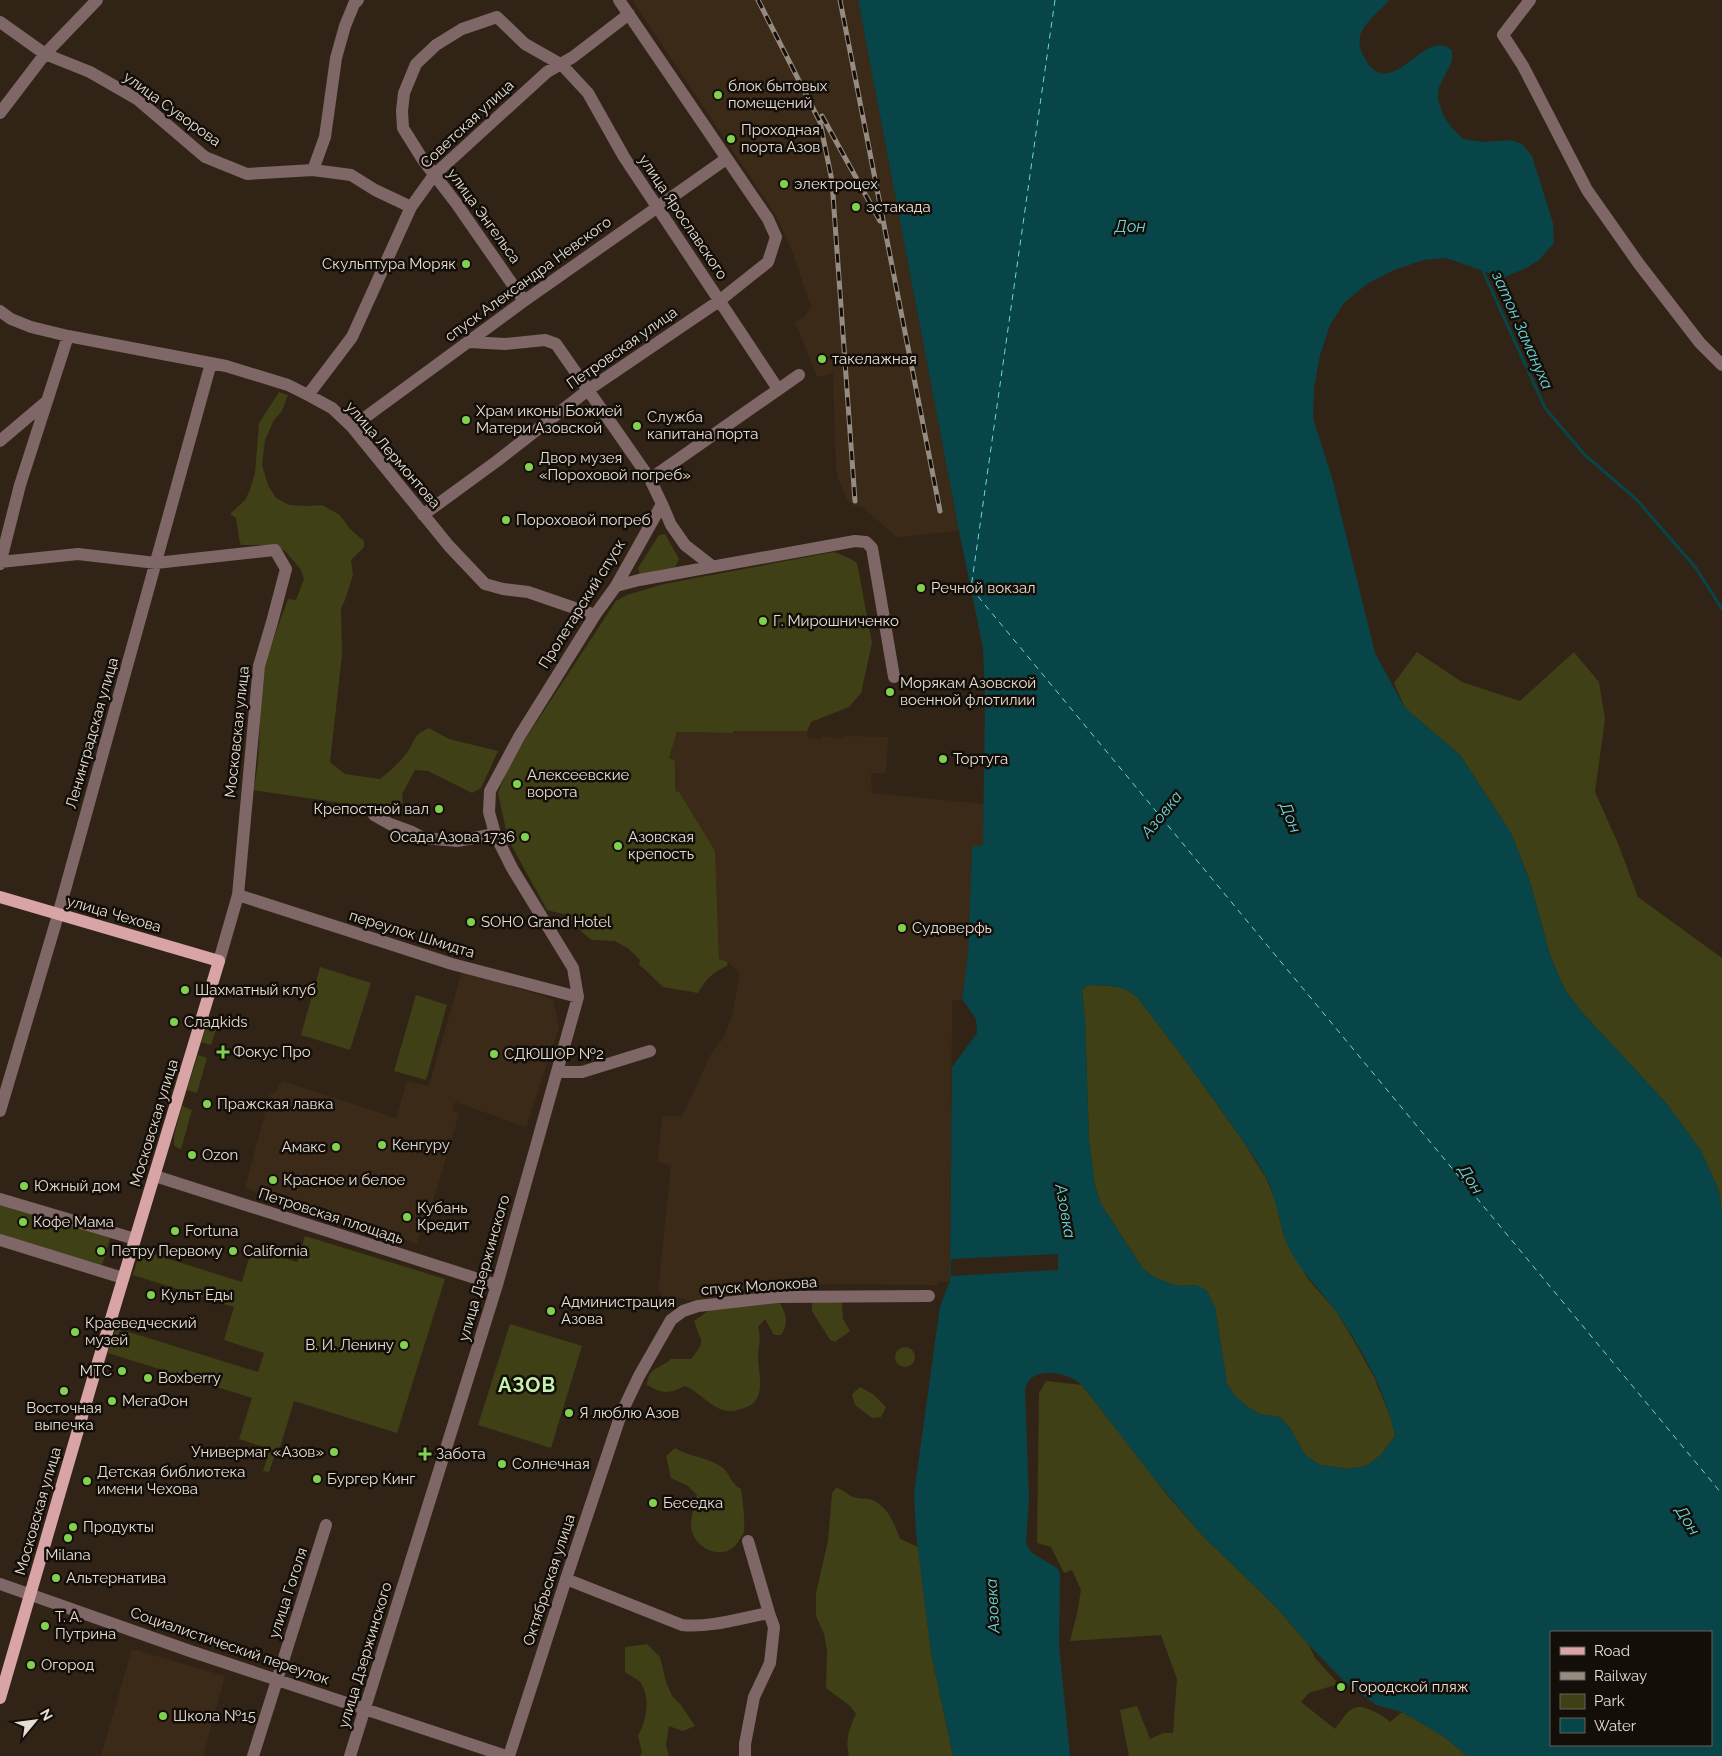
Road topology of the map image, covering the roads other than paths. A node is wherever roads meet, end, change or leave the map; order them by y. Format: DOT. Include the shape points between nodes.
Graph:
graph roads {
  1 [pos="97,0"];
  2 [pos="358,0"];
  3 [pos="619,0"];
  4 [pos="1530,0"];
  5 [pos="629,14"];
  6 [pos="0,22"];
  7 [pos="45,54"];
  8 [pos="562,65"];
  9 [pos="0,113"];
  10 [pos="726,159"];
  11 [pos="313,170"];
  12 [pos="434,175"];
  13 [pos="411,207"];
  14 [pos="656,207"];
  15 [pos="524,301"];
  16 [pos="719,301"];
  17 [pos="0,311"];
  18 [pos="68,336"];
  19 [pos="469,342"];
  20 [pos="211,363"];
  21 [pos="1722,365"];
  22 [pos="799,375"];
  23 [pos="778,389"];
  24 [pos="588,390"];
  25 [pos="308,395"];
  26 [pos="47,401"];
  27 [pos="352,427"];
  28 [pos="0,441"];
  29 [pos="650,479"];
  30 [pos="662,504"];
  31 [pos="423,515"];
  32 [pos="0,563"];
  33 [pos="156,563"];
  34 [pos="712,566"];
  35 [pos="616,586"];
  36 [pos="595,615"];
  37 [pos="894,677"];
  38 [pos="489,800"];
  39 [pos="374,814"];
  40 [pos="495,834"];
  41 [pos="238,895"];
  42 [pos="0,897"];
  43 [pos="58,915"];
  44 [pos="218,961"];
  45 [pos="578,997"];
  46 [pos="650,1051"];
  47 [pos="557,1072"];
  48 [pos="0,1111"];
  49 [pos="155,1176"];
  50 [pos="0,1199"];
  51 [pos="0,1240"];
  52 [pos="135,1240"];
  53 [pos="123,1278"];
  54 [pos="497,1285"];
  55 [pos="929,1296"];
  56 [pos="622,1414"];
  57 [pos="326,1525"];
  58 [pos="748,1541"];
  59 [pos="566,1579"];
  60 [pos="0,1584"];
  61 [pos="30,1594"];
  62 [pos="769,1613"];
  63 [pos="277,1680"];
  64 [pos="0,1698"];
  65 [pos="365,1709"];
  66 [pos="253,1756"];
  67 [pos="350,1756"];
  68 [pos="508,1756"];
  69 [pos="745,1756"];
  1 -- 7 [label="street"];
  2 -- 11 [label="street" via="345,26 336,58 325,137"];
  3 -- 5 [label="street"];
  4 -- 21 [label="street" via="1503,35 1523,66 1587,190 1639,264"];
  5 -- 8 [label="street, Советская улица"];
  5 -- 10 [label="street"];
  6 -- 7 [label="street, улица Суворова"];
  7 -- 9 [label="street"];
  7 -- 11 [label="street, улица Суворова" via="90,72 137,99 205,157 247,174"];
  8 -- 12 [label="street, Советская улица" via="547,72"];
  8 -- 12 [label="street, улица Энгельса" via="525,44 497,17 462,29 436,45 416,64 404,93 402,111 404,128"];
  8 -- 14 [label="street, улица Ярославского" via="588,93"];
  10 -- 14 [label="street, спуск Александра Невского"];
  10 -- 16 [label="street, Петровская улица" via="768,219 776,237 768,262"];
  11 -- 13 [label="street, улица Суворова" via="351,175"];
  12 -- 13 [label="street, Советская улица"];
  12 -- 15 [label="street, улица Энгельса"];
  13 -- 25 [label="street, Советская улица" via="352,336"];
  14 -- 15 [label="street, спуск Александра Невского"];
  14 -- 16 [label="street, улица Ярославского"];
  15 -- 19 [label="street, спуск Александра Невского"];
  16 -- 23 [label="street, улица Ярославского"];
  16 -- 24 [label="street, Петровская улица"];
  17 -- 18 [label="street, улица Лермонтова" via="31,327"];
  18 -- 20 [label="street, улица Лермонтова"];
  18 -- 26 [label="street"];
  19 -- 24 [label="street" via="504,344 546,340 556,344"];
  19 -- 27 [label="street, спуск Александра Невского"];
  20 -- 25 [label="street, улица Лермонтова" via="288,385"];
  20 -- 33 [label="street, Ленинградская улица"];
  22 -- 23 [label="street"];
  23 -- 29 [label="street"];
  24 -- 29 [label="street"];
  24 -- 31 [label="street, Петровская улица"];
  25 -- 27 [label="street, улица Лермонтова" via="332,408"];
  26 -- 28 [label="street"];
  26 -- 32 [label="street" via="20,485"];
  27 -- 31 [label="street, улица Лермонтова"];
  29 -- 30 [label="street"];
  30 -- 34 [label="street" via="685,546"];
  30 -- 35 [label="street, Пролетарский спуск"];
  31 -- 36 [label="street, улица Лермонтова" via="486,584 528,592"];
  32 -- 33 [label="street" via="78,554"];
  33 -- 41 [label="street, Московская улица" via="275,550 286,569 259,666"];
  33 -- 43 [label="street, Ленинградская улица"];
  34 -- 35 [label="street"];
  34 -- 37 [label="street" via="855,541 866,542 872,548"];
  35 -- 36 [label="street, Пролетарский спуск"];
  36 -- 38 [label="street, Пролетарский спуск" via="517,741 490,791"];
  38 -- 40 [label="street, улица Дзержинского"];
  39 -- 40 [label="street" via="423,838 458,841"];
  40 -- 45 [label="street, улица Дзержинского" via="573,968"];
  41 -- 44 [label="street, Московская улица"];
  41 -- 45 [label="street, переулок Шмидта" via="452,964"];
  42 -- 43 [label="main road, улица Чехова"];
  43 -- 44 [label="main road, улица Чехова"];
  43 -- 48 [label="street, Ленинградская улица"];
  44 -- 49 [label="main road, Московская улица"];
  45 -- 47 [label="street, улица Дзержинского"];
  46 -- 47 [label="street" via="582,1072"];
  47 -- 54 [label="street, улица Дзержинского"];
  49 -- 52 [label="main road, Московская улица"];
  49 -- 54 [label="street, Петровская площадь"];
  50 -- 52 [label="street"];
  51 -- 53 [label="street"];
  52 -- 53 [label="main road, Московская улица"];
  53 -- 61 [label="main road, Московская улица"];
  54 -- 65 [label="street, улица Дзержинского"];
  55 -- 56 [label="street, спуск Молокова" via="778,1297 698,1306 683,1311 671,1320 638,1376"];
  56 -- 59 [label="street, Октябрьская улица"];
  57 -- 63 [label="street, улица Гоголя"];
  58 -- 62 [label="street"];
  59 -- 62 [label="street" via="682,1625 707,1625"];
  59 -- 68 [label="street, Октябрьская улица"];
  60 -- 61 [label="street, Социалистический переулок"];
  61 -- 63 [label="street, Социалистический переулок"];
  61 -- 64 [label="main road, Московская улица"];
  62 -- 69 [label="street" via="774,1627 770,1663 754,1697"];
  63 -- 65 [label="street, Социалистический переулок"];
  63 -- 66 [label="street, улица Гоголя"];
  65 -- 67 [label="street, улица Дзержинского"];
  65 -- 68 [label="street, Социалистический переулок"];
}
